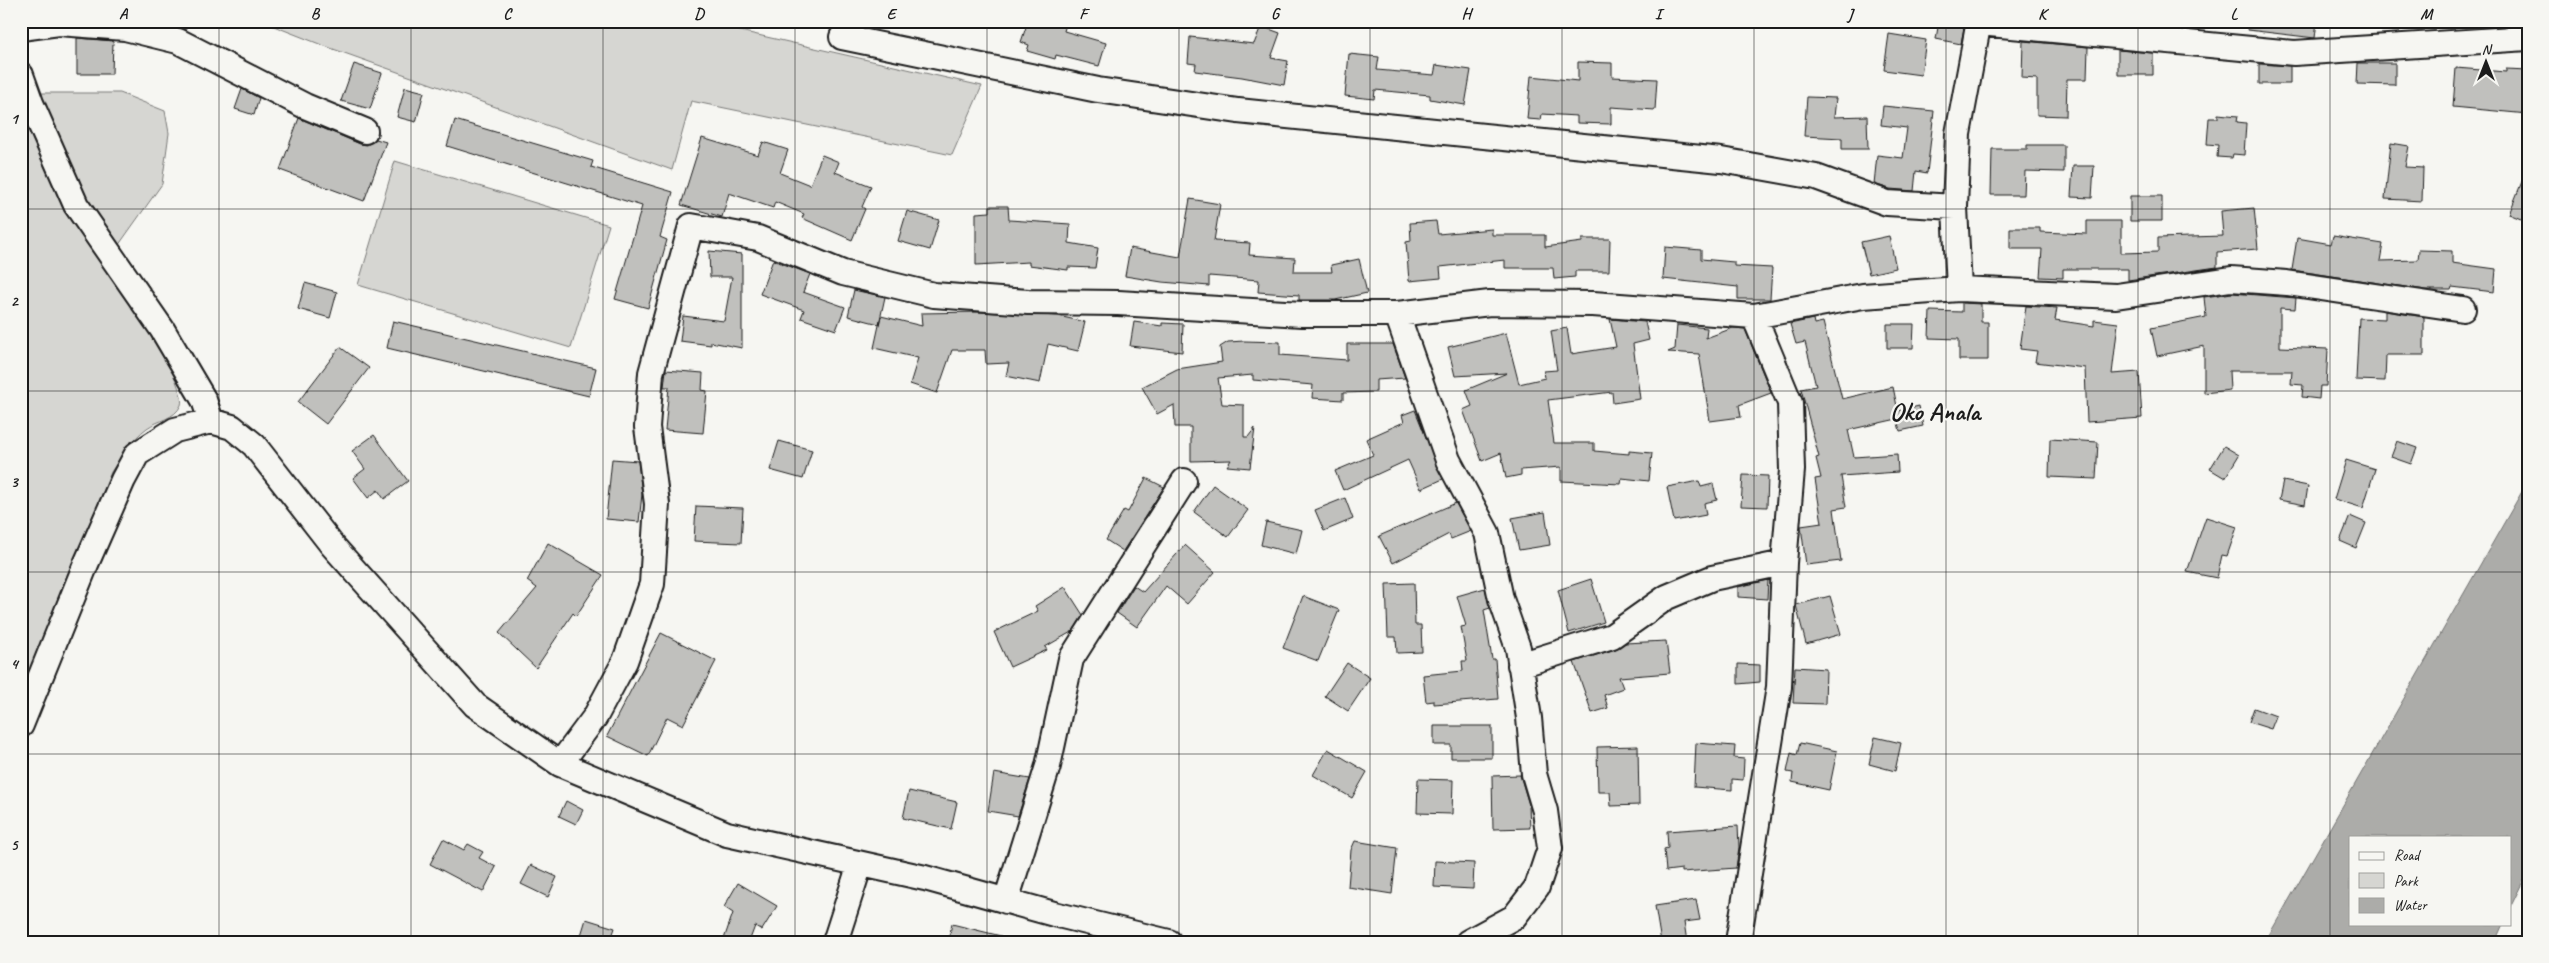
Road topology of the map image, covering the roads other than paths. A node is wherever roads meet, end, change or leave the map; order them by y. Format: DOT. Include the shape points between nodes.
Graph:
graph roads {
  1 [pos="1979,22"];
  2 [pos="21,28"];
  3 [pos="842,37"];
  4 [pos="2528,38"];
  5 [pos="21,75"];
  6 [pos="365,131"];
  7 [pos="1955,207"];
  8 [pos="1959,288"];
  9 [pos="2464,309"];
  10 [pos="1397,314"];
  11 [pos="1754,316"];
  12 [pos="210,421"];
  13 [pos="1184,481"];
  14 [pos="1784,563"];
  15 [pos="1520,664"];
  16 [pos="21,725"];
  17 [pos="560,764"];
  18 [pos="860,864"];
  19 [pos="1006,901"];
  20 [pos="836,942"];
  21 [pos="1169,942"];
  22 [pos="1468,942"];
  23 [pos="1738,942"];
  1 -- 4 [label="street" via="2294,53"];
  1 -- 7 [label="street" via="1958,134"];
  2 -- 6 [label="street" via="59,23 125,28 178,41 305,106"];
  3 -- 7 [label="street" via="1107,92 1238,111 1721,160 1816,177 1887,203"];
  5 -- 12 [label="street" via="76,204 162,329 204,400"];
  7 -- 8 [label="street"];
  8 -- 9 [label="street" via="2116,296 2231,279 2287,283"];
  8 -- 11 [label="street" via="1863,296"];
  10 -- 11 [label="street" via="1490,303 1593,304"];
  10 -- 15 [label="street" via="1448,460 1487,533 1501,599 1518,648"];
  10 -- 17 [label="street" via="1302,314 934,295 843,272 758,238 691,226 651,373 647,427 657,504 652,584 625,662 595,716"];
  11 -- 14 [label="street" via="1790,403 1792,470"];
  12 -- 16 [label="street" via="175,430 137,454 86,564"];
  12 -- 17 [label="street" via="232,426 254,445 332,545 475,706"];
  13 -- 19 [label="street" via="1071,659 1048,766"];
  14 -- 15 [label="street" via="1712,578 1667,597 1612,636"];
  14 -- 23 [label="street" via="1779,687"];
  15 -- 22 [label="street" via="1534,774 1545,811 1550,848 1537,887 1514,917"];
  17 -- 18 [label="street" via="727,834"];
  18 -- 19 [label="street"];
  18 -- 20 [label="street"];
  19 -- 21 [label="street"];
}
